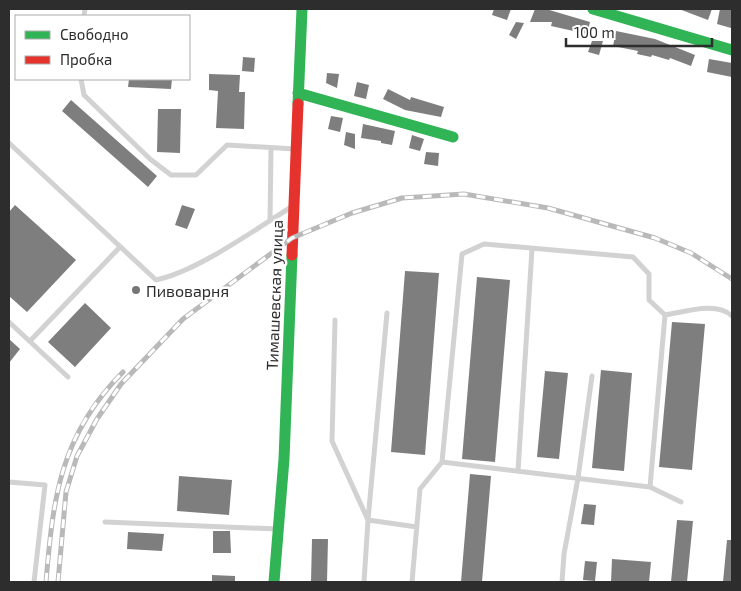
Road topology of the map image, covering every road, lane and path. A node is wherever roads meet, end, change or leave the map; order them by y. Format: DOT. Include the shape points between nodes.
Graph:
graph roads {
  1 [pos="302,9"];
  2 [pos="593,9"];
  3 [pos="732,50"];
  4 [pos="81,80"];
  5 [pos="298,93"];
  6 [pos="453,137"];
  7 [pos="9,144"];
  8 [pos="271,148"];
  9 [pos="296,149"];
  10 [pos="293,206"];
  11 [pos="270,220"];
  12 [pos="120,247"];
  13 [pos="532,249"];
  14 [pos="387,313"];
  15 [pos="665,315"];
  16 [pos="732,316"];
  17 [pos="335,320"];
  18 [pos="9,322"];
  19 [pos="30,341"];
  20 [pos="592,376"];
  21 [pos="68,377"];
  22 [pos="442,462"];
  23 [pos="518,471"];
  24 [pos="578,478"];
  25 [pos="9,482"];
  26 [pos="650,487"];
  27 [pos="681,502"];
  28 [pos="368,520"];
  29 [pos="106,522"];
  30 [pos="417,527"];
  31 [pos="278,530"];
  32 [pos="34,582"];
  33 [pos="274,582"];
  34 [pos="364,582"];
  35 [pos="412,582"];
  36 [pos="562,582"];
  1 -- 5 [label="street, Тимашевская улица"];
  2 -- 3 [label="street"];
  4 -- 8 [label="lane" via="84,95 171,175 196,175 227,146"];
  5 -- 6 [label="street"];
  5 -- 9 [label="street, Тимашевская улица"];
  7 -- 12 [label="lane"];
  8 -- 9 [label="lane"];
  8 -- 11 [label="lane"];
  9 -- 10 [label="street, Тимашевская улица"];
  10 -- 11 [label="lane"];
  10 -- 31 [label="street, Тимашевская улица" via="284,459"];
  11 -- 12 [label="lane" via="192,267 156,280"];
  12 -- 19 [label="lane"];
  13 -- 15 [label="lane" via="633,257 649,274 649,300"];
  13 -- 22 [label="lane" via="484,244 462,254"];
  13 -- 23 [label="lane"];
  14 -- 28 [label="lane"];
  15 -- 16 [label="lane" via="711,308 726,310"];
  15 -- 26 [label="lane"];
  17 -- 28 [label="lane" via="332,441"];
  18 -- 19 [label="lane"];
  19 -- 21 [label="lane"];
  20 -- 24 [label="lane"];
  22 -- 23 [label="lane"];
  22 -- 30 [label="lane" via="420,489"];
  23 -- 24 [label="lane"];
  24 -- 26 [label="lane"];
  24 -- 36 [label="lane"];
  25 -- 32 [label="lane" via="46,484"];
  26 -- 27 [label="lane"];
  28 -- 30 [label="lane"];
  28 -- 34 [label="lane"];
  29 -- 31 [label="lane"];
  30 -- 35 [label="lane"];
  31 -- 33 [label="street, Тимашевская улица"];
}
